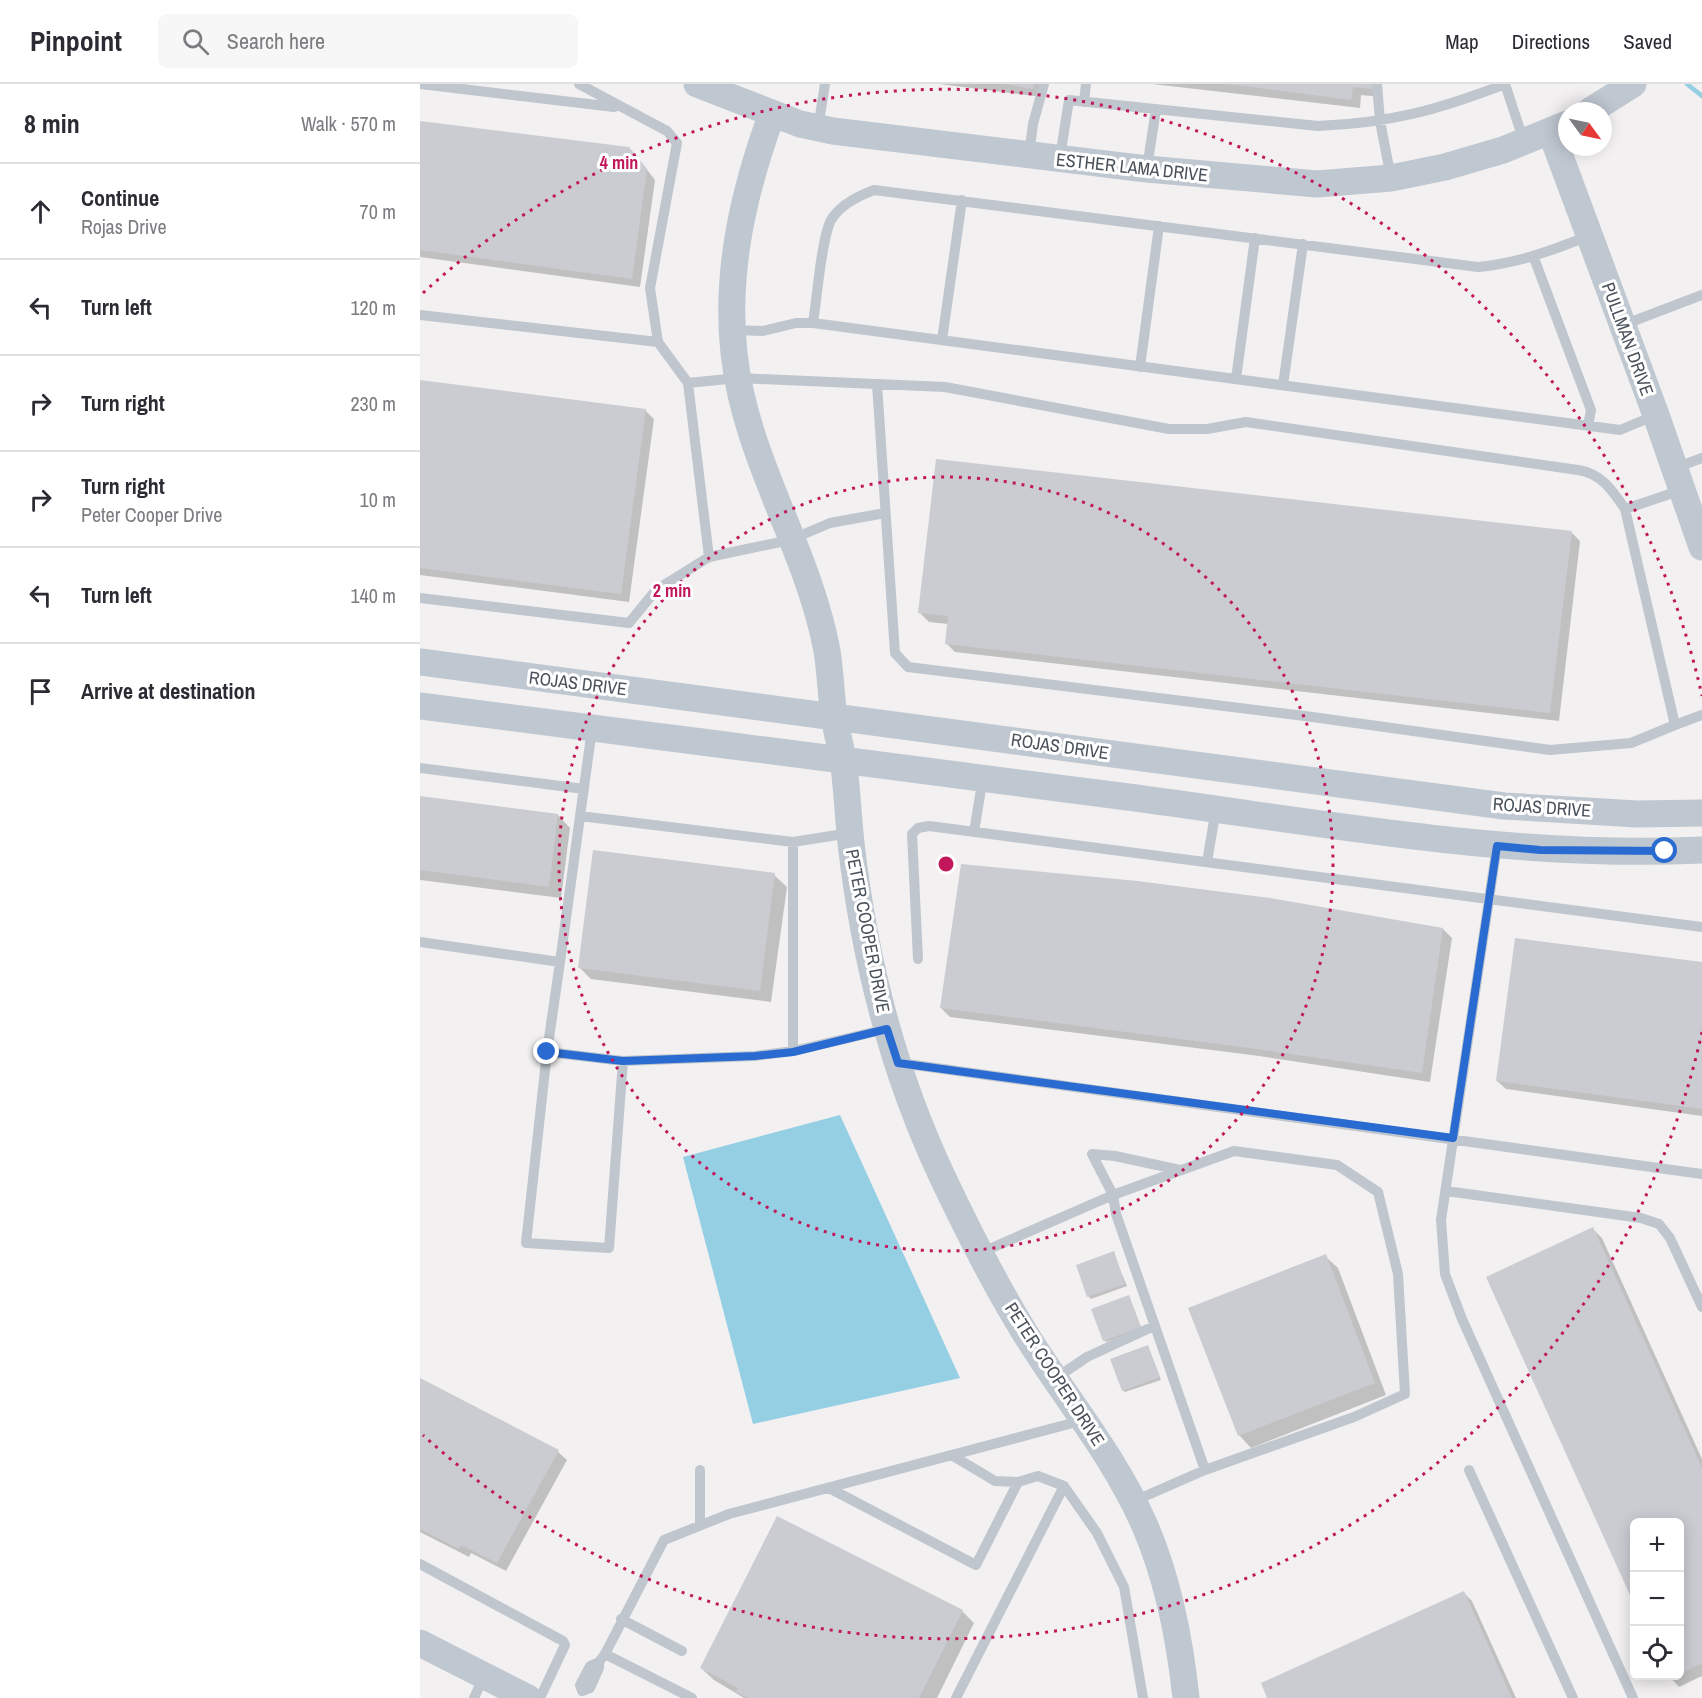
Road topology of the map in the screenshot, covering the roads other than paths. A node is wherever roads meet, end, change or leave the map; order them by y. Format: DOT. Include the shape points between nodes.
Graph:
graph roads {
  1 [pos="420,84"];
  2 [pos="579,84"];
  3 [pos="697,84"];
  4 [pos="825,84"];
  5 [pos="1044,84"];
  6 [pos="1086,84"];
  7 [pos="1377,84"];
  8 [pos="1505,84"];
  9 [pos="1633,84"];
  10 [pos="1084,102"];
  11 [pos="1604,102"];
  12 [pos="618,107"];
  13 [pos="1156,109"];
  14 [pos="772,114"];
  15 [pos="1380,121"];
  16 [pos="818,128"];
  17 [pos="1558,128"];
  18 [pos="1524,142"];
  19 [pos="1029,156"];
  20 [pos="1567,156"];
  21 [pos="1060,159"];
  22 [pos="1147,169"];
  23 [pos="1391,178"];
  24 [pos="962,200"];
  25 [pos="1159,226"];
  26 [pos="1590,236"];
  27 [pos="1255,238"];
  28 [pos="1303,244"];
  29 [pos="1534,258"];
  30 [pos="1702,296"];
  31 [pos="420,315"];
  32 [pos="813,323"];
  33 [pos="1623,325"];
  34 [pos="733,330"];
  35 [pos="942,340"];
  36 [pos="658,342"];
  37 [pos="1140,366"];
  38 [pos="738,378"];
  39 [pos="1236,379"];
  40 [pos="688,382"];
  41 [pos="877,384"];
  42 [pos="1283,386"];
  43 [pos="1656,415"];
  44 [pos="1588,426"];
  45 [pos="1702,458"];
  46 [pos="1678,479"];
  47 [pos="1625,509"];
  48 [pos="885,513"];
  49 [pos="1700,532"];
  50 [pos="790,540"];
  51 [pos="709,556"];
  52 [pos="420,597"];
  53 [pos="420,662"];
  54 [pos="420,706"];
  55 [pos="1702,715"];
  56 [pos="834,716"];
  57 [pos="1675,725"];
  58 [pos="592,729"];
  59 [pos="843,758"];
  60 [pos="420,768"];
  61 [pos="984,777"];
  62 [pos="584,789"];
  63 [pos="1216,808"];
  64 [pos="1702,813"];
  65 [pos="580,816"];
  66 [pos="974,832"];
  67 [pos="850,833"];
  68 [pos="793,842"];
  69 [pos="1497,846"];
  70 [pos="1702,850"];
  71 [pos="1207,862"];
  72 [pos="1489,899"];
  73 [pos="1702,927"];
  74 [pos="420,942"];
  75 [pos="918,959"];
  76 [pos="560,962"];
  77 [pos="887,1029"];
  78 [pos="547,1052"];
  79 [pos="793,1052"];
  80 [pos="623,1061"];
  81 [pos="898,1063"];
  82 [pos="1453,1138"];
  83 [pos="1181,1171"];
  84 [pos="1702,1174"];
  85 [pos="1446,1191"];
  86 [pos="1113,1195"];
  87 [pos="980,1253"];
  88 [pos="1702,1307"];
  89 [pos="1154,1326"];
  90 [pos="1056,1378"];
  91 [pos="1085,1420"];
  92 [pos="953,1456"];
  93 [pos="700,1470"];
  94 [pos="1205,1470"];
  95 [pos="1469,1470"];
  96 [pos="1018,1482"];
  97 [pos="1064,1486"];
  98 [pos="829,1488"];
  99 [pos="1134,1501"];
  100 [pos="700,1526"];
  101 [pos="420,1564"];
  102 [pos="621,1619"];
  103 [pos="420,1643"];
  104 [pos="682,1651"];
  105 [pos="602,1658"];
  106 [pos="479,1687"];
  107 [pos="581,1695"];
  108 [pos="529,1698"];
  109 [pos="692,1698"];
  110 [pos="956,1698"];
  111 [pos="1143,1698"];
  112 [pos="1186,1698"];
  113 [pos="1573,1698"];
  114 [pos="1633,1698"];
  1 -- 12 [label="lane"];
  2 -- 12 [label="lane"];
  3 -- 14 [label="street, ESTHER LAMA DRIVE"];
  4 -- 16 [label="lane"];
  5 -- 19 [label="lane"];
  6 -- 10 [label="lane"];
  7 -- 15 [label="lane"];
  8 -- 15 [label="lane" via="1440,109"];
  8 -- 18 [label="lane"];
  9 -- 11 [label="street"];
  10 -- 13 [label="lane"];
  10 -- 21 [label="lane" via="1069,100"];
  12 -- 36 [label="lane" via="667,131 677,143 651,288"];
  13 -- 15 [label="lane" via="1317,126"];
  13 -- 22 [label="lane"];
  14 -- 16 [label="street, ESTHER LAMA DRIVE"];
  14 -- 34 [label="street, PETER COOPER DRIVE" via="744,203 733,285"];
  15 -- 23 [label="lane"];
  16 -- 19 [label="street, ESTHER LAMA DRIVE"];
  17 -- 18 [label="street, ESTHER LAMA DRIVE"];
  18 -- 23 [label="street, ESTHER LAMA DRIVE" via="1445,167"];
  19 -- 21 [label="street, ESTHER LAMA DRIVE"];
  20 -- 26 [label="street, PULLMAN DRIVE"];
  21 -- 22 [label="street, ESTHER LAMA DRIVE"];
  22 -- 23 [label="street, ESTHER LAMA DRIVE" via="1317,184"];
  24 -- 25 [label="lane"];
  24 -- 32 [label="lane" via="874,190 841,208 828,231"];
  24 -- 35 [label="lane"];
  25 -- 27 [label="lane"];
  25 -- 37 [label="lane"];
  26 -- 29 [label="lane"];
  26 -- 33 [label="street, PULLMAN DRIVE"];
  27 -- 28 [label="lane"];
  27 -- 39 [label="lane"];
  28 -- 29 [label="lane" via="1478,267"];
  28 -- 42 [label="lane"];
  29 -- 44 [label="lane" via="1591,410"];
  30 -- 33 [label="lane"];
  31 -- 36 [label="lane"];
  32 -- 34 [label="lane" via="764,331"];
  32 -- 35 [label="lane"];
  33 -- 43 [label="street, PULLMAN DRIVE"];
  34 -- 38 [label="street, PETER COOPER DRIVE"];
  35 -- 37 [label="lane"];
  36 -- 40 [label="lane"];
  37 -- 39 [label="lane"];
  38 -- 40 [label="lane"];
  38 -- 41 [label="lane"];
  38 -- 50 [label="street, PETER COOPER DRIVE" via="751,438"];
  39 -- 42 [label="lane"];
  40 -- 51 [label="lane"];
  41 -- 47 [label="lane" via="945,387 1169,429 1207,429 1246,422 1588,471 1608,484"];
  41 -- 48 [label="lane"];
  42 -- 44 [label="lane"];
  43 -- 44 [label="lane" via="1620,430"];
  43 -- 46 [label="street, PULLMAN DRIVE"];
  45 -- 46 [label="lane"];
  46 -- 47 [label="lane"];
  46 -- 49 [label="street, PULLMAN DRIVE"];
  47 -- 57 [label="lane"];
  48 -- 50 [label="lane" via="830,523"];
  48 -- 57 [label="lane" via="895,653 908,667 1550,750 1631,743"];
  50 -- 51 [label="lane"];
  50 -- 56 [label="street, PETER COOPER DRIVE" via="816,606"];
  51 -- 52 [label="lane" via="656,590 629,623"];
  53 -- 56 [label="street, ROJAS DRIVE"];
  54 -- 58 [label="street"];
  55 -- 57 [label="lane"];
  56 -- 59 [label="street, PETER COOPER DRIVE"];
  56 -- 64 [label="street, ROJAS DRIVE" via="1504,806 1637,814"];
  58 -- 59 [label="street"];
  58 -- 62 [label="lane"];
  59 -- 61 [label="street"];
  59 -- 67 [label="street, PETER COOPER DRIVE"];
  60 -- 62 [label="lane"];
  61 -- 63 [label="street"];
  61 -- 66 [label="lane"];
  62 -- 65 [label="lane"];
  63 -- 69 [label="street"];
  63 -- 71 [label="lane"];
  65 -- 68 [label="lane"];
  65 -- 76 [label="lane"];
  66 -- 71 [label="lane"];
  66 -- 75 [label="lane" via="929,826 912,834"];
  67 -- 68 [label="lane"];
  67 -- 77 [label="street, PETER COOPER DRIVE" via="867,944"];
  68 -- 79 [label="lane"];
  69 -- 70 [label="street"];
  69 -- 72 [label="lane"];
  71 -- 72 [label="lane"];
  72 -- 73 [label="lane"];
  72 -- 82 [label="lane"];
  74 -- 76 [label="lane"];
  76 -- 78 [label="lane"];
  77 -- 79 [label="lane"];
  77 -- 81 [label="street, PETER COOPER DRIVE"];
  78 -- 80 [label="lane"];
  78 -- 80 [label="lane" via="526,1243 609,1248"];
  79 -- 80 [label="lane"];
  81 -- 82 [label="lane"];
  81 -- 87 [label="street, PETER COOPER DRIVE" via="940,1172"];
  82 -- 84 [label="lane"];
  82 -- 85 [label="lane"];
  83 -- 86 [label="lane"];
  83 -- 86 [label="lane" via="1092,1154"];
  83 -- 94 [label="lane" via="1234,1151 1337,1165 1378,1192 1398,1274 1405,1394 1354,1417"];
  85 -- 88 [label="lane" via="1641,1218 1659,1224 1670,1238"];
  85 -- 114 [label="lane" via="1441,1220 1445,1274"];
  86 -- 87 [label="lane"];
  86 -- 89 [label="lane"];
  87 -- 90 [label="street, PETER COOPER DRIVE" via="1023,1330"];
  89 -- 90 [label="lane" via="1087,1357"];
  89 -- 94 [label="lane"];
  90 -- 91 [label="street, PETER COOPER DRIVE"];
  91 -- 92 [label="lane"];
  91 -- 99 [label="street, PETER COOPER DRIVE"];
  92 -- 96 [label="lane" via="994,1481"];
  92 -- 98 [label="lane"];
  93 -- 100 [label="lane"];
  94 -- 99 [label="lane"];
  95 -- 113 [label="lane"];
  96 -- 97 [label="lane" via="1038,1476"];
  96 -- 98 [label="lane" via="976,1565"];
  97 -- 110 [label="lane"];
  97 -- 111 [label="lane" via="1097,1533 1124,1587"];
  98 -- 100 [label="lane" via="729,1514"];
  99 -- 112 [label="street, PETER COOPER DRIVE" via="1157,1559"];
  100 -- 102 [label="lane" via="664,1540"];
  101 -- 108 [label="lane" via="563,1641 565,1645"];
  102 -- 104 [label="lane"];
  102 -- 105 [label="lane"];
  103 -- 106 [label="street"];
  105 -- 107 [label="lane" via="590,1666 580,1685"];
  105 -- 109 [label="lane"];
  106 -- 108 [label="street"];
}
